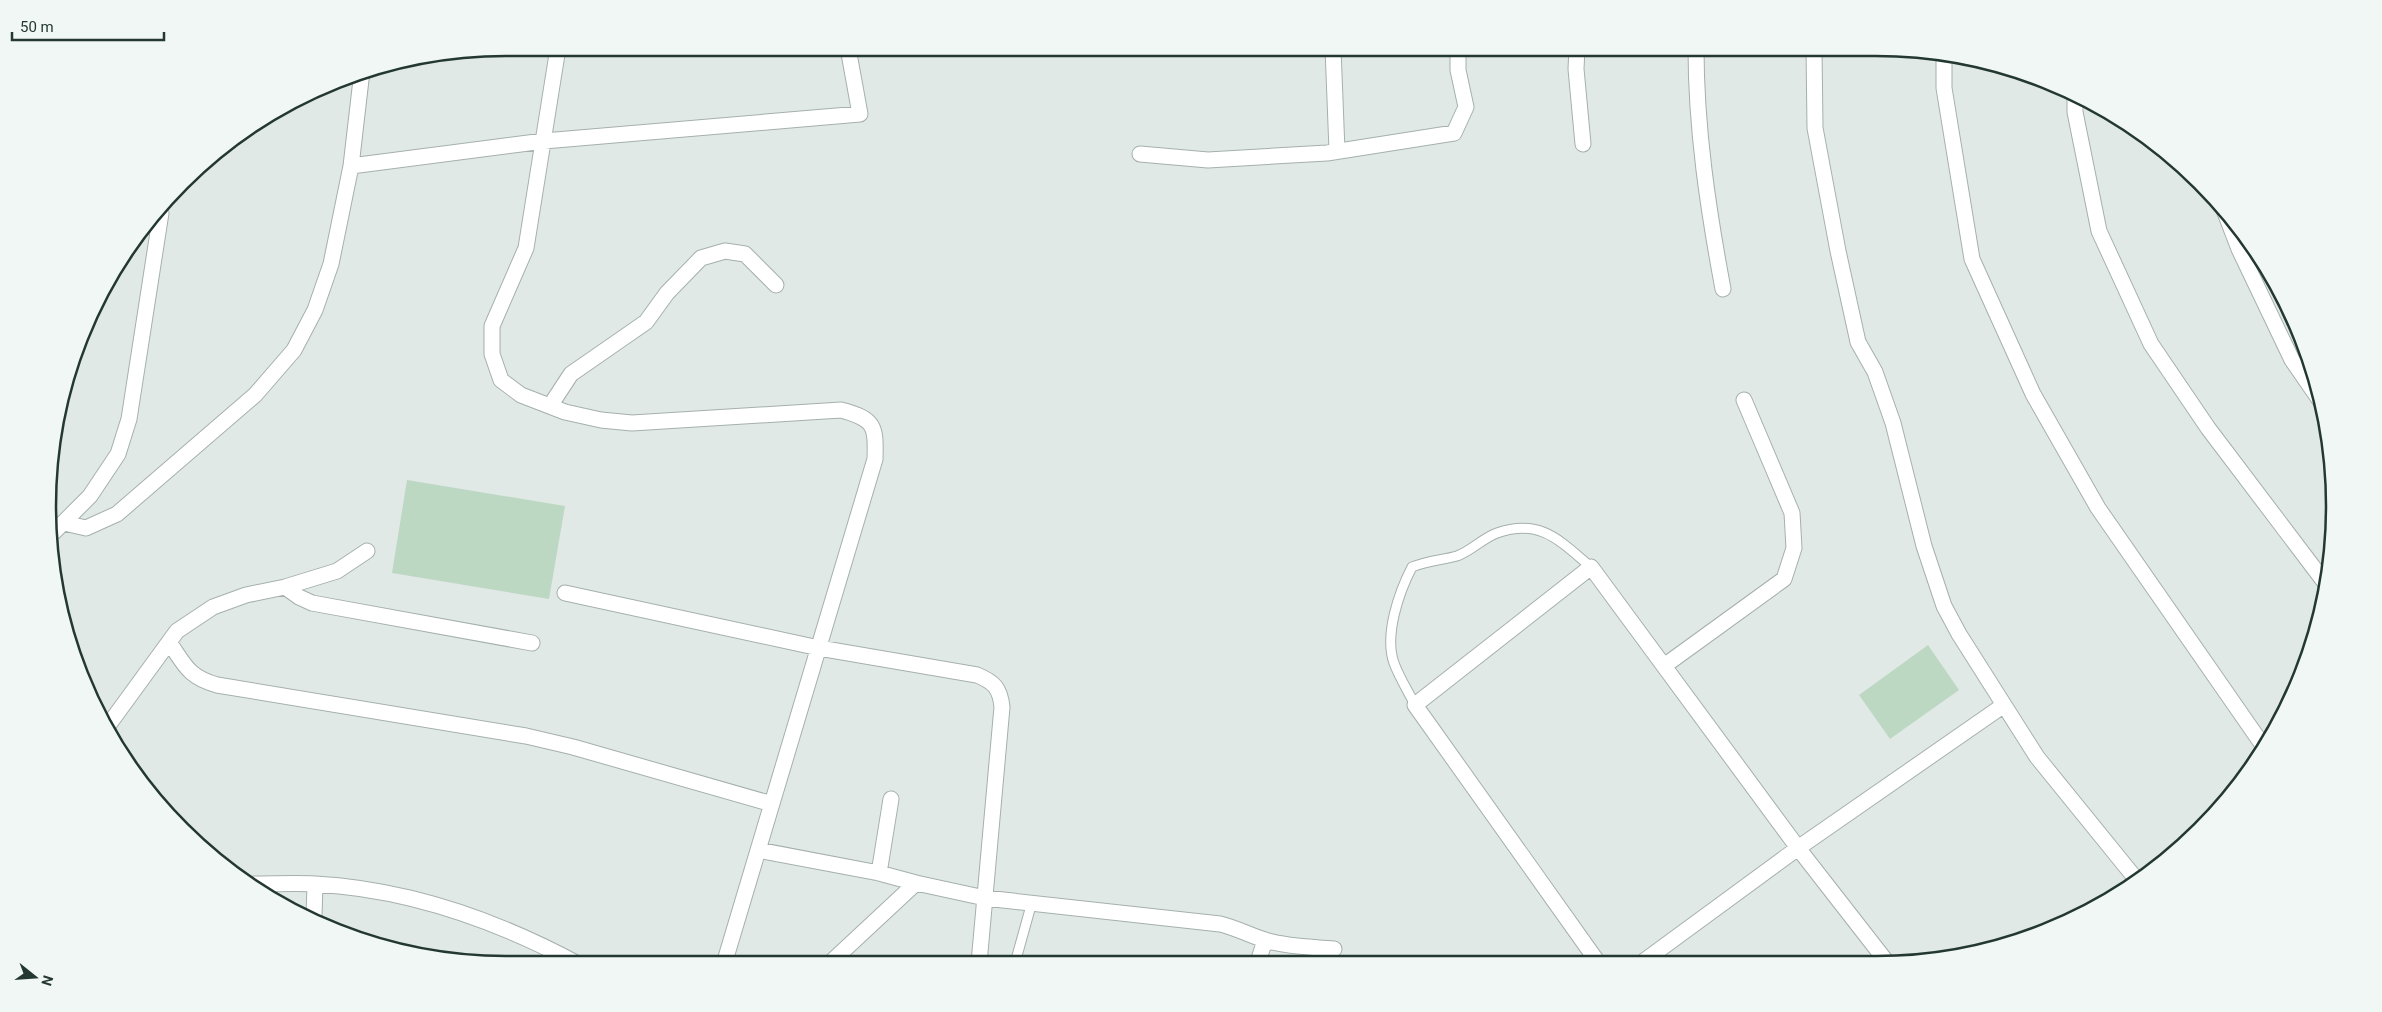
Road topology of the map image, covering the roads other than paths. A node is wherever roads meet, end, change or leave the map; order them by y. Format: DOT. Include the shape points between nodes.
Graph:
graph roads {
  1 [pos="557,56"];
  2 [pos="849,56"];
  3 [pos="1333,56"];
  4 [pos="1458,56"];
  5 [pos="1577,56"];
  6 [pos="1696,56"];
  7 [pos="1814,56"];
  8 [pos="1944,62"];
  9 [pos="361,80"];
  10 [pos="2075,103"];
  11 [pos="544,141"];
  12 [pos="1583,144"];
  13 [pos="1336,151"];
  14 [pos="1140,154"];
  15 [pos="351,166"];
  16 [pos="160,219"];
  17 [pos="2232,231"];
  18 [pos="776,285"];
  19 [pos="1723,288"];
  20 [pos="2308,383"];
  21 [pos="1744,400"];
  22 [pos="550,406"];
  23 [pos="59,527"];
  24 [pos="367,550"];
  25 [pos="1591,567"];
  26 [pos="2320,576"];
  27 [pos="285,587"];
  28 [pos="565,593"];
  29 [pos="169,642"];
  30 [pos="532,642"];
  31 [pos="819,648"];
  32 [pos="1664,666"];
  33 [pos="1415,705"];
  34 [pos="2004,705"];
  35 [pos="112,721"];
  36 [pos="2259,740"];
  37 [pos="891,799"];
  38 [pos="772,804"];
  39 [pos="1798,848"];
  40 [pos="758,850"];
  41 [pos="879,873"];
  42 [pos="2133,875"];
  43 [pos="916,883"];
  44 [pos="263,884"];
  45 [pos="315,884"];
  46 [pos="985,898"];
  47 [pos="1032,902"];
  48 [pos="314,912"];
  49 [pos="1265,940"];
  50 [pos="1334,949"];
  51 [pos="561,956"];
  52 [pos="726,956"];
  53 [pos="837,956"];
  54 [pos="980,956"];
  55 [pos="1017,956"];
  56 [pos="1260,956"];
  57 [pos="1593,956"];
  58 [pos="1651,956"];
  59 [pos="1882,956"];
  1 -- 11 [label="street"];
  2 -- 11 [label="street" via="860,114"];
  3 -- 13 [label="street"];
  4 -- 13 [label="street" via="1466,107 1454,133"];
  5 -- 12 [label="street"];
  6 -- 19 [label="street" via="1696,90 1708,211"];
  7 -- 34 [label="street" via="1815,128 1858,342 1874,372 1893,423 1924,546 1944,606"];
  8 -- 36 [label="street" via="1944,88 1972,260 2029,385 2098,508"];
  9 -- 15 [label="street"];
  10 -- 26 [label="street" via="2099,231 2151,344 2208,428"];
  11 -- 15 [label="street"];
  11 -- 22 [label="street" via="526,248 492,326 492,354 501,380 521,394"];
  13 -- 14 [label="street" via="1208,160"];
  15 -- 23 [label="street" via="331,264 315,310 294,350 255,395 117,514 86,528"];
  16 -- 23 [label="street" via="129,419 118,454 90,496"];
  17 -- 20 [label="street" via="2292,360"];
  18 -- 22 [label="street" via="745,254 725,251 701,258 667,293 646,322 571,374"];
  21 -- 32 [label="street" via="1792,512 1794,548 1784,580"];
  22 -- 31 [label="street" via="601,420 632,423 841,410 860,415 871,424 876,436 876,459"];
  24 -- 27 [label="street" via="337,571"];
  25 -- 32 [label="street"];
  25 -- 33 [label="street"];
  25 -- 33 [label="lane" via="1554,536 1526,527 1496,533 1457,556 1429,560 1412,567 1402,586 1391,632 1393,662"];
  27 -- 29 [label="street" via="246,595 213,607 177,630"];
  27 -- 30 [label="street" via="312,603"];
  28 -- 31 [label="street"];
  29 -- 35 [label="street"];
  29 -- 38 [label="street" via="190,672 200,680 217,685 526,736"];
  31 -- 38 [label="street"];
  31 -- 46 [label="street" via="977,674 992,681 1000,691 1002,707"];
  32 -- 39 [label="street"];
  33 -- 57 [label="street"];
  34 -- 39 [label="street"];
  34 -- 42 [label="street" via="2037,757"];
  37 -- 41 [label="street"];
  38 -- 40 [label="street"];
  39 -- 58 [label="street"];
  39 -- 59 [label="street"];
  40 -- 41 [label="street"];
  40 -- 52 [label="street"];
  41 -- 43 [label="street"];
  43 -- 46 [label="street"];
  43 -- 53 [label="street"];
  44 -- 45 [label="street"];
  45 -- 48 [label="street"];
  45 -- 51 [label="street" via="378,892 435,906 493,923"];
  46 -- 47 [label="street"];
  46 -- 54 [label="street"];
  47 -- 49 [label="street" via="1220,924"];
  47 -- 55 [label="lane"];
  49 -- 50 [label="street"];
  49 -- 56 [label="street"];
}
